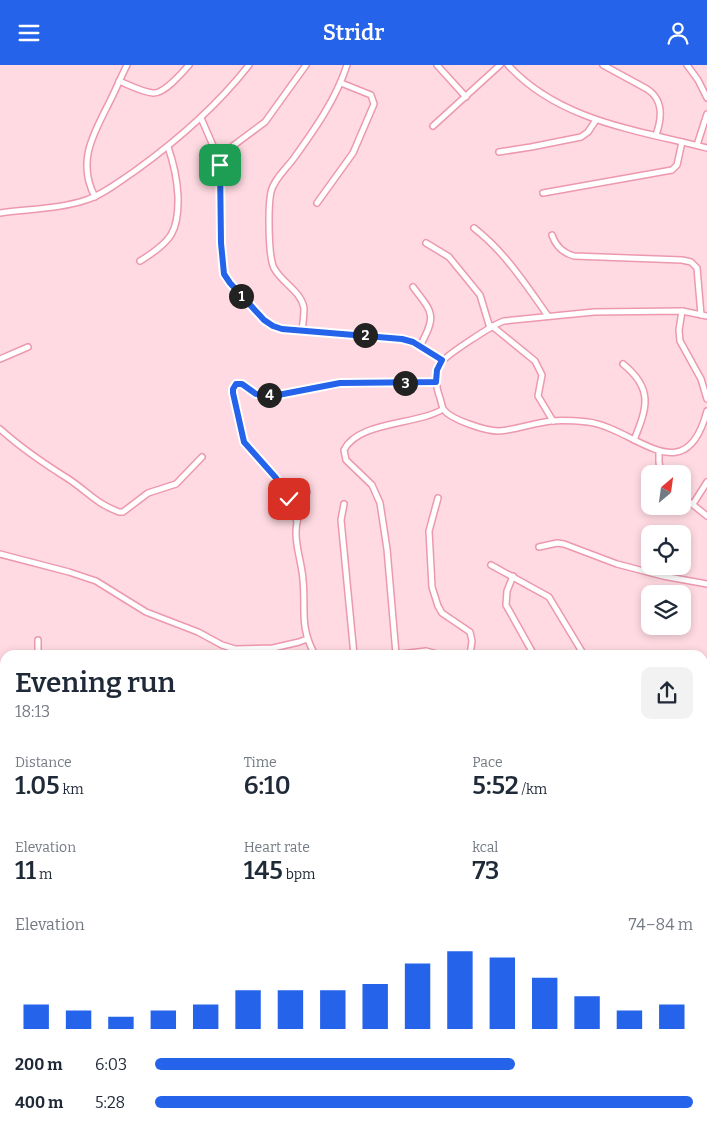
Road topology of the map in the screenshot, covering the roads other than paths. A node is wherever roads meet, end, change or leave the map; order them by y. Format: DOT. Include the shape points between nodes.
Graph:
graph roads {
  1 [pos="127,65"];
  2 [pos="189,65"];
  3 [pos="249,65"];
  4 [pos="306,65"];
  5 [pos="347,65"];
  6 [pos="437,65"];
  7 [pos="500,65"];
  8 [pos="508,65"];
  9 [pos="603,65"];
  10 [pos="687,65"];
  11 [pos="119,81"];
  12 [pos="341,83"];
  13 [pos="466,97"];
  14 [pos="707,98"];
  15 [pos="707,114"];
  16 [pos="201,118"];
  17 [pos="596,120"];
  18 [pos="433,126"];
  19 [pos="656,135"];
  20 [pos="682,142"];
  21 [pos="697,145"];
  22 [pos="168,147"];
  23 [pos="707,148"];
  24 [pos="499,151"];
  25 [pos="218,157"];
  26 [pos="543,193"];
  27 [pos="94,197"];
  28 [pos="317,203"];
  29 [pos="0,213"];
  30 [pos="474,228"];
  31 [pos="552,235"];
  32 [pos="426,243"];
  33 [pos="140,261"];
  34 [pos="413,287"];
  35 [pos="682,311"];
  36 [pos="704,315"];
  37 [pos="548,316"];
  38 [pos="491,327"];
  39 [pos="302,330"];
  40 [pos="420,346"];
  41 [pos="28,347"];
  42 [pos="0,359"];
  43 [pos="442,360"];
  44 [pos="623,364"];
  45 [pos="436,382"];
  46 [pos="707,399"];
  47 [pos="443,409"];
  48 [pos="707,411"];
  49 [pos="553,421"];
  50 [pos="0,429"];
  51 [pos="634,440"];
  52 [pos="659,452"];
  53 [pos="202,457"];
  54 [pos="660,465"];
  55 [pos="707,482"];
  56 [pos="307,492"];
  57 [pos="438,498"];
  58 [pos="344,504"];
  59 [pos="693,504"];
  60 [pos="707,516"];
  61 [pos="298,522"];
  62 [pos="539,547"];
  63 [pos="0,554"];
  64 [pos="491,565"];
  65 [pos="513,576"];
  66 [pos="707,584"];
  67 [pos="307,639"];
  68 [pos="38,640"];
  69 [pos="38,650"];
  70 [pos="312,650"];
  71 [pos="354,650"];
  72 [pos="394,650"];
  73 [pos="471,650"];
  74 [pos="531,650"];
  75 [pos="581,650"];
  1 -- 11 [label="street"];
  2 -- 11 [label="street" via="166,88 156,93"];
  3 -- 16 [label="street"];
  4 -- 25 [label="street" via="265,123"];
  5 -- 12 [label="street"];
  6 -- 13 [label="street"];
  7 -- 13 [label="street"];
  8 -- 17 [label="street" via="539,92"];
  9 -- 19 [label="street" via="652,93 661,108"];
  10 -- 14 [label="street"];
  11 -- 27 [label="street" via="88,150 86,170"];
  12 -- 28 [label="street" via="371,95 374,104 353,153"];
  12 -- 39 [label="street" via="333,101 271,191 270,247 273,265 303,303"];
  13 -- 18 [label="street"];
  15 -- 21 [label="street"];
  16 -- 22 [label="street"];
  16 -- 25 [label="street"];
  17 -- 19 [label="street"];
  17 -- 24 [label="street" via="586,134 575,139"];
  19 -- 20 [label="street"];
  20 -- 21 [label="street"];
  20 -- 26 [label="street" via="677,165 672,170"];
  21 -- 23 [label="street"];
  22 -- 27 [label="street"];
  22 -- 33 [label="street" via="177,177 177,222 162,246"];
  25 -- 39 [label="street" via="225,278 267,323 278,328"];
  27 -- 29 [label="street" via="71,204"];
  30 -- 37 [label="street" via="501,253"];
  31 -- 36 [label="street" via="560,249 574,256 691,262 697,268"];
  32 -- 38 [label="street" via="449,257 480,295"];
  34 -- 40 [label="street" via="431,314"];
  35 -- 36 [label="street"];
  35 -- 37 [label="street" via="587,312"];
  35 -- 46 [label="street" via="680,341 701,379"];
  37 -- 38 [label="street" via="504,321"];
  38 -- 43 [label="street"];
  38 -- 49 [label="street" via="535,361 542,375 538,396"];
  39 -- 40 [label="street" via="398,338"];
  40 -- 43 [label="street"];
  41 -- 42 [label="street"];
  43 -- 45 [label="street"];
  44 -- 51 [label="street" via="646,395"];
  45 -- 47 [label="street"];
  45 -- 61 [label="street" via="340,383 278,395 256,394 239,383 234,386 244,442 276,478"];
  47 -- 49 [label="street" via="458,420 494,431"];
  47 -- 72 [label="street" via="423,418 379,427 361,435 344,450 346,460 372,485 380,503 387,549"];
  48 -- 52 [label="street" via="685,449"];
  49 -- 51 [label="street" via="596,424"];
  50 -- 53 [label="street" via="96,501 119,512 148,493 176,484"];
  51 -- 52 [label="street"];
  52 -- 54 [label="street"];
  55 -- 59 [label="street"];
  56 -- 61 [label="street"];
  57 -- 73 [label="street" via="429,531 432,587 442,613 470,632"];
  58 -- 71 [label="street" via="341,520"];
  59 -- 60 [label="street"];
  61 -- 67 [label="street" via="303,623"];
  62 -- 66 [label="street" via="564,544 617,564"];
  63 -- 67 [label="street" via="96,581 146,612 235,649 273,647"];
  64 -- 65 [label="street"];
  65 -- 74 [label="street" via="506,605"];
  65 -- 75 [label="street" via="552,600"];
  67 -- 70 [label="street"];
  68 -- 69 [label="street"];
}
